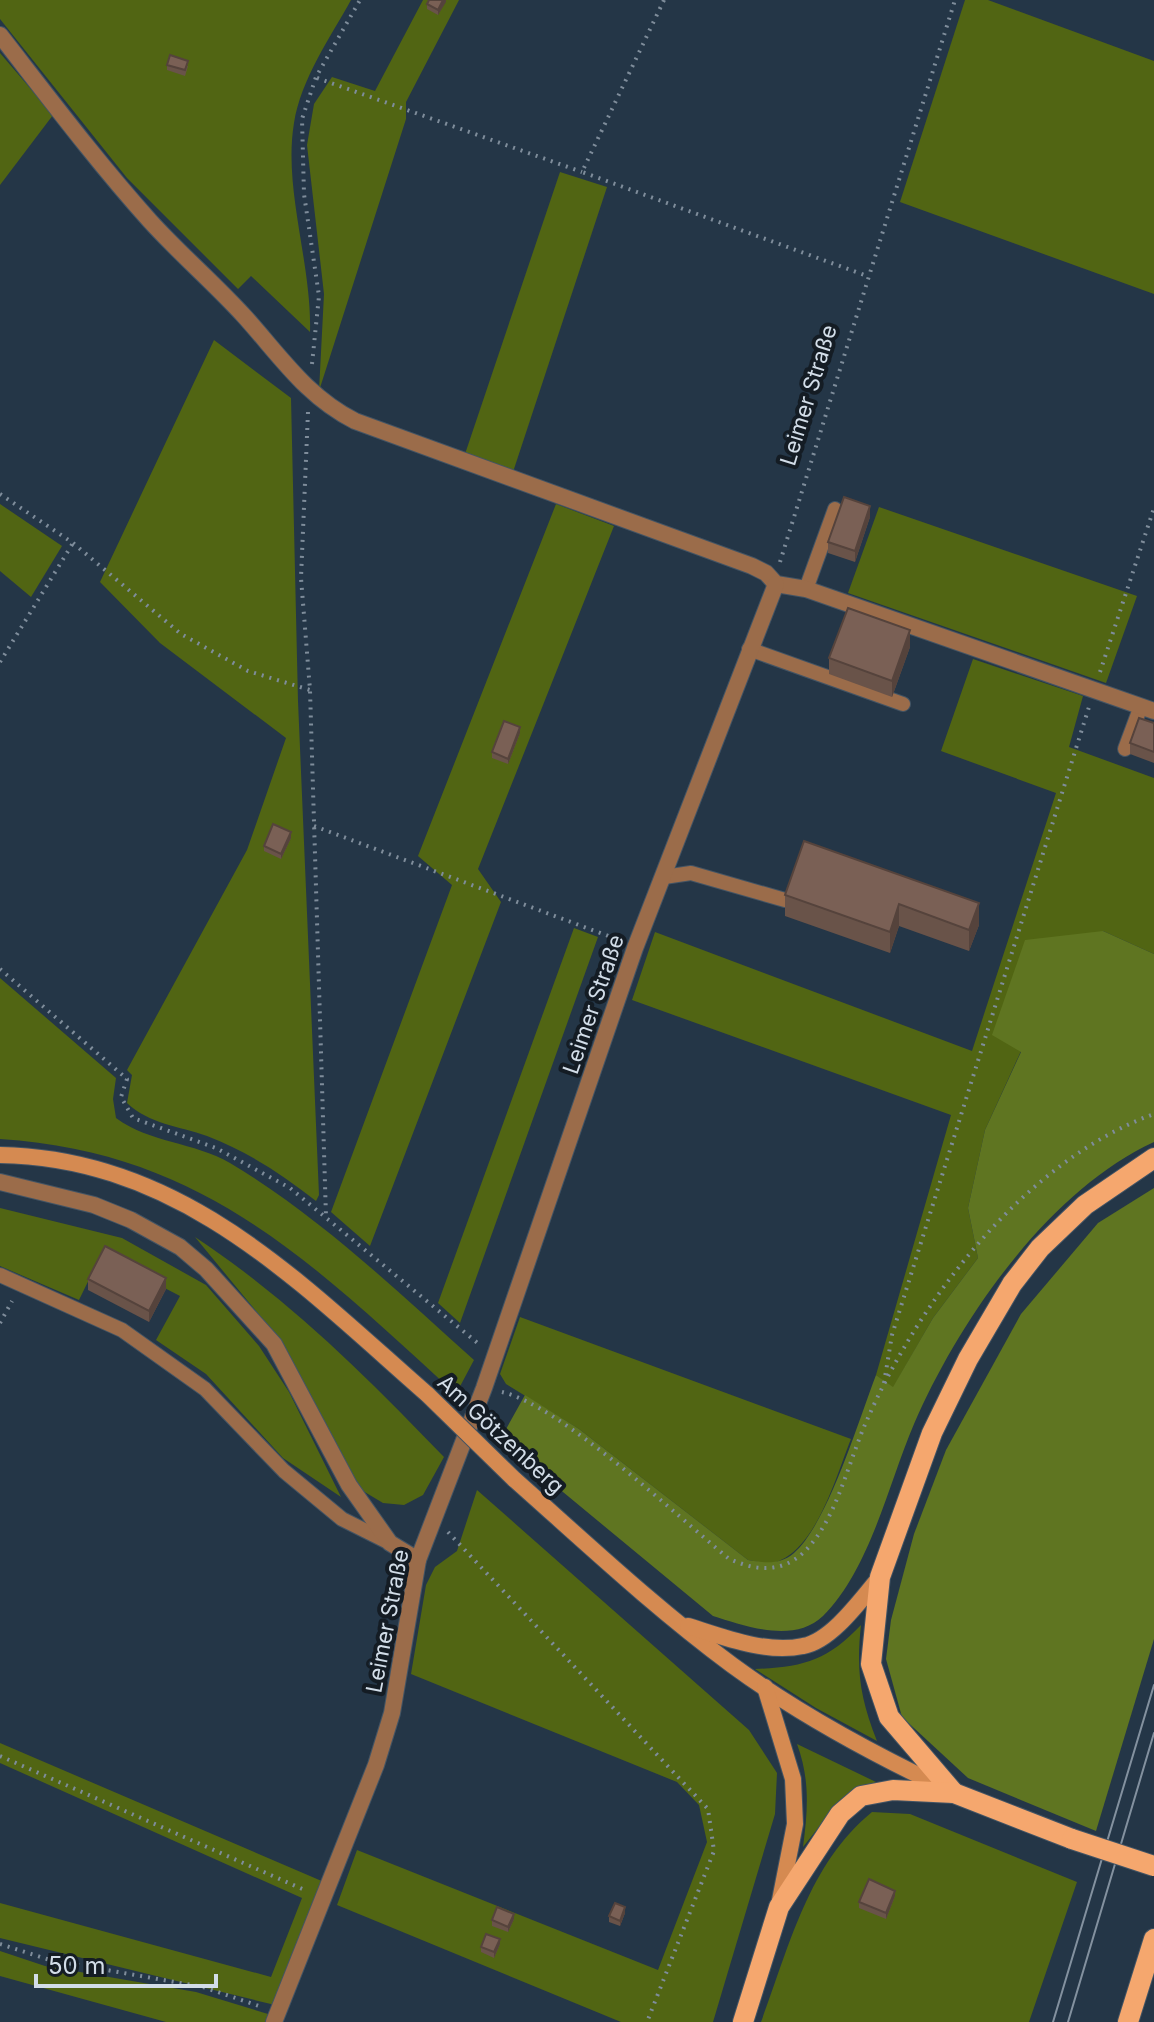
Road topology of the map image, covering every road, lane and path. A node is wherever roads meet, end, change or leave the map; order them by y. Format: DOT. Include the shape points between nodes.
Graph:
graph roads {
  1 [pos="360,0"];
  2 [pos="664,0"];
  3 [pos="955,0"];
  4 [pos="0,35"];
  5 [pos="316,77"];
  6 [pos="582,172"];
  7 [pos="868,276"];
  8 [pos="309,391"];
  9 [pos="0,494"];
  10 [pos="1154,508"];
  11 [pos="835,509"];
  12 [pos="73,543"];
  13 [pos="776,584"];
  14 [pos="806,589"];
  15 [pos="749,649"];
  16 [pos="0,662"];
  17 [pos="1095,689"];
  18 [pos="310,690"];
  19 [pos="903,704"];
  20 [pos="1147,708"];
  21 [pos="1125,749"];
  22 [pos="314,826"];
  23 [pos="664,877"];
  24 [pos="785,900"];
  25 [pos="635,948"];
  26 [pos="0,969"];
  27 [pos="1154,1114"];
  28 [pos="0,1155"];
  29 [pos="1154,1158"];
  30 [pos="0,1182"];
  31 [pos="326,1217"];
  32 [pos="0,1275"];
  33 [pos="494,1357"];
  34 [pos="884,1386"];
  35 [pos="484,1388"];
  36 [pos="434,1517"];
  37 [pos="390,1543"];
  38 [pos="418,1560"];
  39 [pos="880,1577"];
  40 [pos="677,1623"];
  41 [pos="765,1687"];
  42 [pos="0,1756"];
  43 [pos="954,1793"];
  44 [pos="1154,1866"];
  45 [pos="324,1898"];
  46 [pos="779,1907"];
  47 [pos="1154,1939"];
  48 [pos="0,1944"];
  49 [pos="276,2017"];
  50 [pos="647,2022"];
  51 [pos="743,2022"];
  52 [pos="1128,2022"];
  1 -- 5 [label="path"];
  2 -- 6 [label="path"];
  3 -- 7 [label="path, Leimer Straße"];
  4 -- 8 [label="street" via="151,221"];
  5 -- 6 [label="path"];
  5 -- 8 [label="path" via="302,119 300,148 319,296"];
  6 -- 7 [label="path"];
  7 -- 13 [label="path, Leimer Straße"];
  8 -- 13 [label="street" via="355,421 752,566"];
  8 -- 18 [label="path" via="301,578"];
  9 -- 12 [label="path"];
  10 -- 17 [label="path"];
  11 -- 14 [label="lane"];
  12 -- 16 [label="path"];
  12 -- 18 [label="path" via="181,634 248,671"];
  13 -- 14 [label="street"];
  13 -- 15 [label="street, Leimer Straße"];
  14 -- 17 [label="street"];
  15 -- 19 [label="lane"];
  15 -- 23 [label="street, Leimer Straße"];
  17 -- 20 [label="street"];
  17 -- 34 [label="path" via="892,1335"];
  18 -- 22 [label="path"];
  20 -- 21 [label="lane"];
  22 -- 25 [label="path"];
  22 -- 31 [label="path"];
  23 -- 24 [label="lane" via="691,873"];
  23 -- 25 [label="street, Leimer Straße"];
  25 -- 33 [label="street, Leimer Straße"];
  26 -- 31 [label="path" via="127,1079 121,1097 133,1118 253,1164"];
  27 -- 34 [label="path" via="1080,1152 975,1247 941,1290"];
  28 -- 40 [label="street, Am Götzenberg, bridge" via="70,1162 119,1175 167,1194 269,1256"];
  29 -- 39 [label="main road" via="1085,1205 1012,1284 932,1433"];
  30 -- 37 [label="street" via="94,1205 131,1220 180,1247 206,1269 274,1344 349,1485"];
  31 -- 33 [label="path"];
  32 -- 37 [label="lane" via="122,1330 205,1389 284,1471 342,1519"];
  33 -- 35 [label="street, Leimer Straße"];
  34 -- 35 [label="path" via="823,1526 805,1551 769,1570 747,1568 728,1558 537,1407 516,1395"];
  35 -- 36 [label="street, Leimer Straße"];
  36 -- 38 [label="street, Leimer Straße"];
  36 -- 50 [label="path" via="708,1809 714,1851"];
  37 -- 38 [label="street"];
  38 -- 45 [label="street, Leimer Straße" via="392,1713"];
  39 -- 40 [label="street" via="844,1620 805,1646 762,1646"];
  39 -- 43 [label="main road" via="871,1664 889,1717"];
  40 -- 41 [label="street, Am Götzenberg"];
  41 -- 43 [label="street, Am Götzenberg" via="860,1747"];
  41 -- 46 [label="street" via="793,1779 795,1824"];
  42 -- 45 [label="path"];
  43 -- 44 [label="main road, bridge"];
  43 -- 46 [label="main road" via="893,1790 861,1796 840,1814"];
  45 -- 49 [label="street, Leimer Straße"];
  46 -- 51 [label="main road"];
  47 -- 52 [label="main road"];
  48 -- 49 [label="path" via="50,1960 203,1987"];
}
